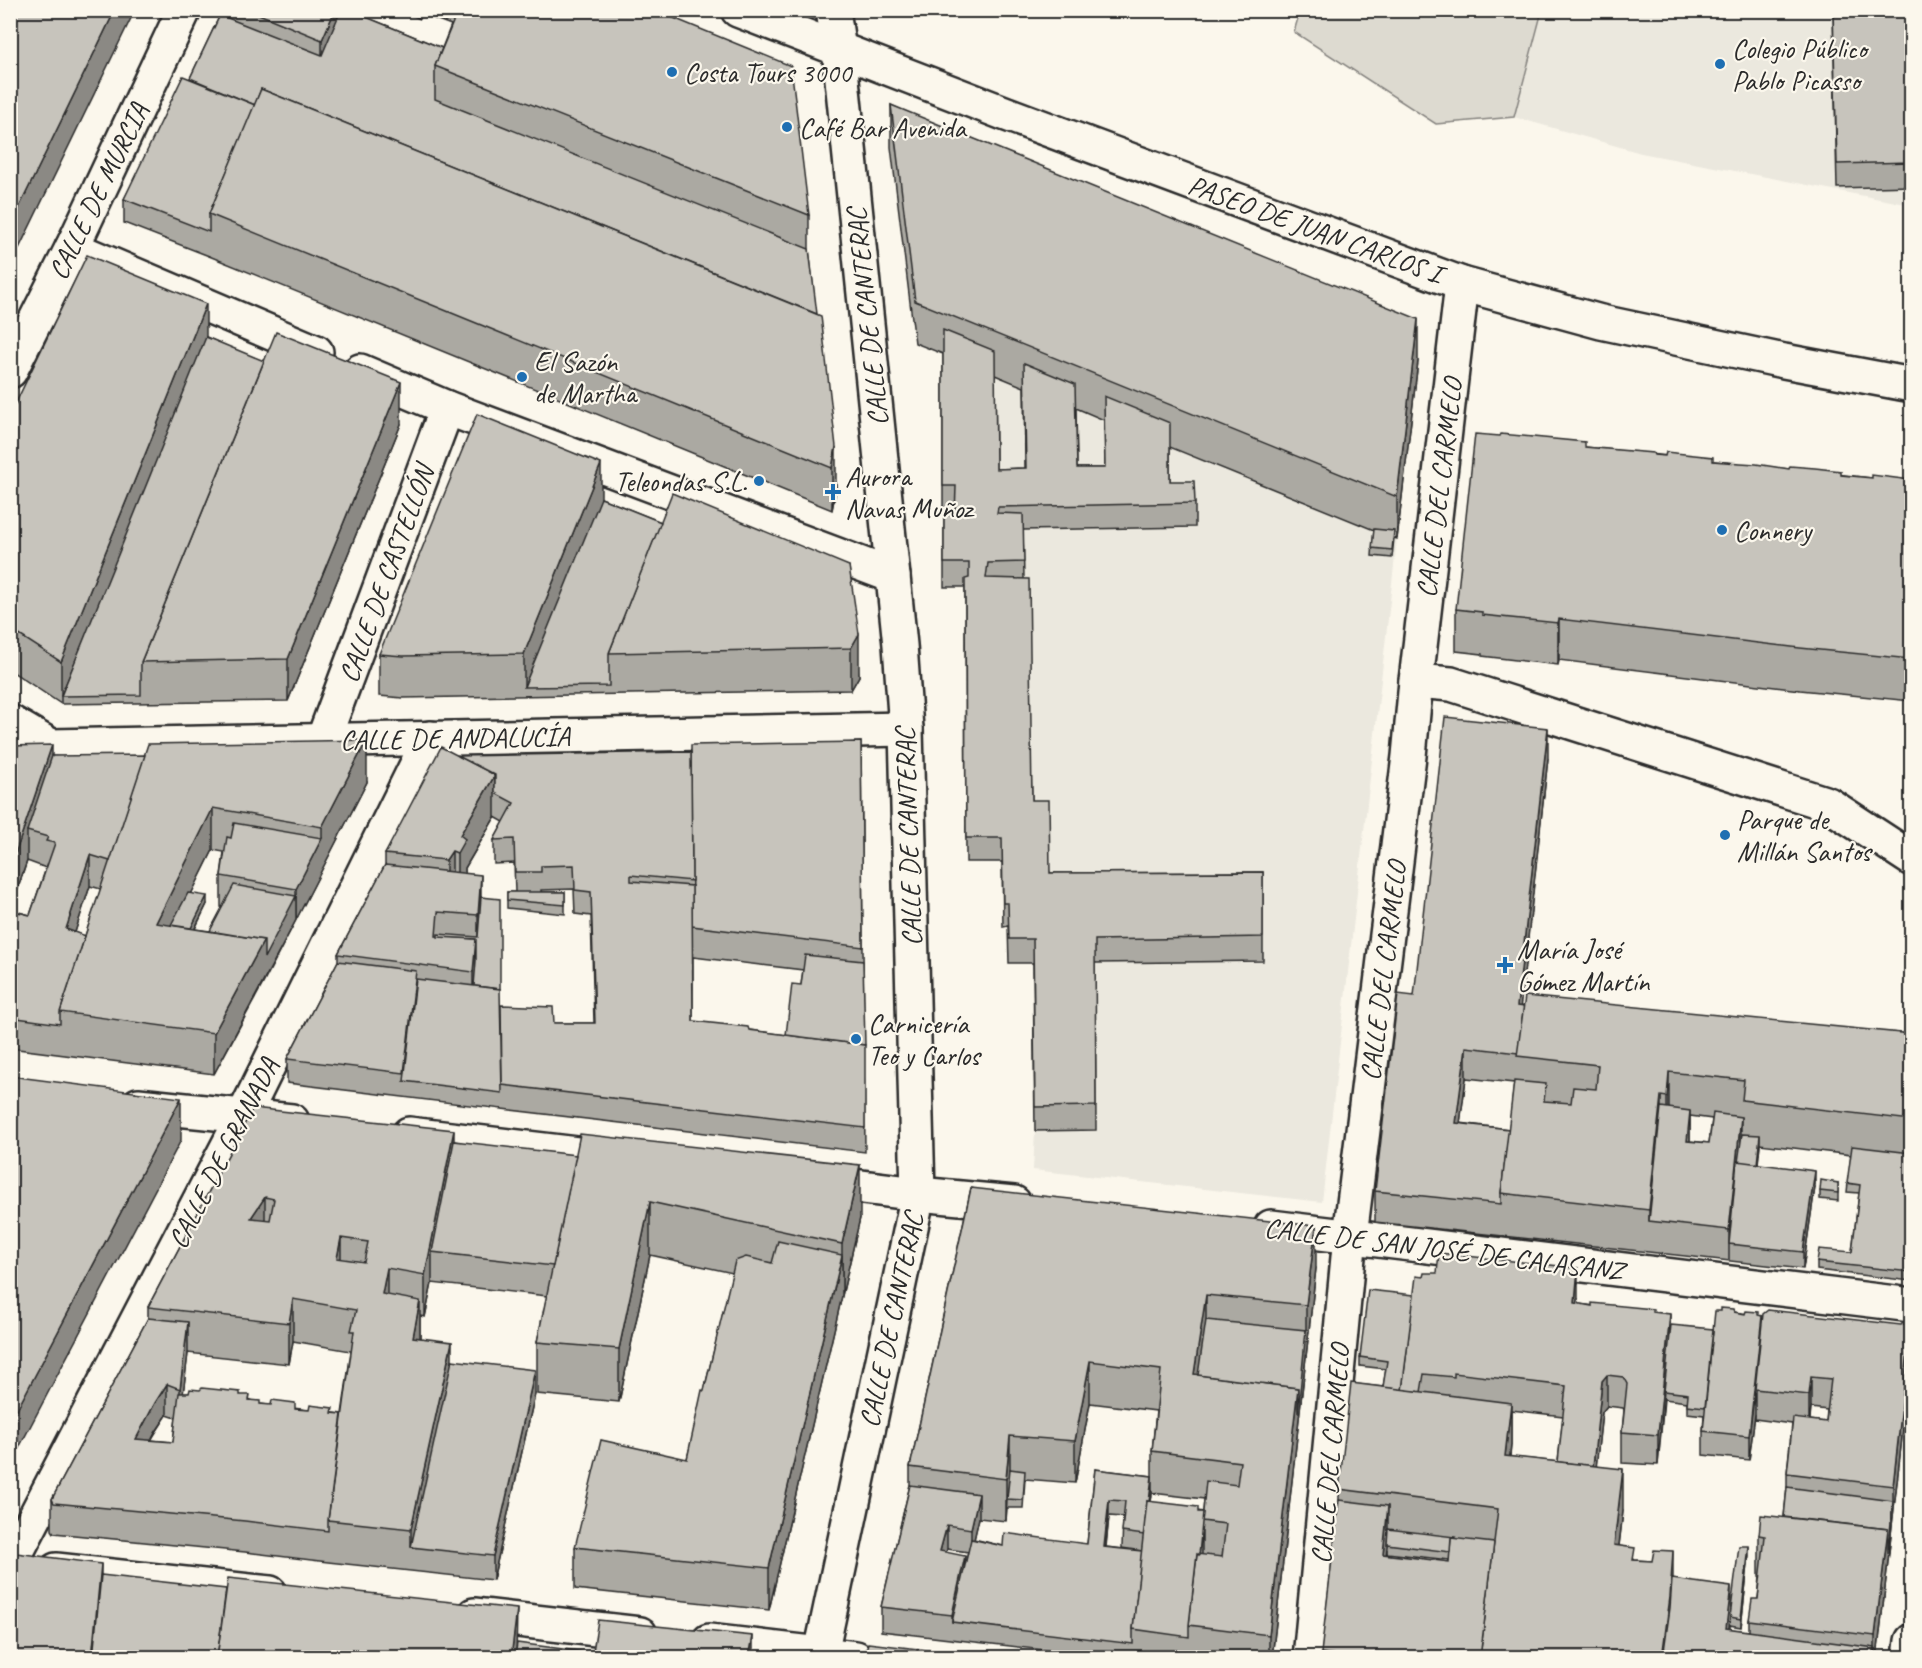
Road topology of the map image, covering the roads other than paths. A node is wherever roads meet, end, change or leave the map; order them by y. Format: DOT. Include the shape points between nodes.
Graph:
graph roads {
  1 [pos="184,10"];
  2 [pos="738,10"];
  3 [pos="833,10"];
  4 [pos="839,50"];
  5 [pos="72,248"];
  6 [pos="1462,284"];
  7 [pos="10,371"];
  8 [pos="1911,385"];
  9 [pos="447,408"];
  10 [pos="893,576"];
  11 [pos="1416,681"];
  12 [pos="10,722"];
  13 [pos="906,729"];
  14 [pos="429,738"];
  15 [pos="323,740"];
  16 [pos="1911,859"];
  17 [pos="112,1102"];
  18 [pos="244,1115"];
  19 [pos="327,1125"];
  20 [pos="374,1131"];
  21 [pos="647,1162"];
  22 [pos="789,1178"];
  23 [pos="918,1194"];
  24 [pos="1046,1206"];
  25 [pos="1242,1225"];
  26 [pos="1350,1236"];
  27 [pos="1911,1305"];
  28 [pos="11,1565"];
  29 [pos="298,1596"];
  30 [pos="440,1612"];
  31 [pos="1911,1641"];
  32 [pos="821,1655"];
  33 [pos="856,1658"];
  34 [pos="1310,1658"];
  35 [pos="1910,1658"];
  1 -- 5 [label="street, CALLE DE MURCIA"];
  2 -- 4 [label="street, PASEO DE JUAN CARLOS I"];
  3 -- 4 [label="street, CALLE DE CANTERAC"];
  4 -- 6 [label="street, PASEO DE JUAN CARLOS I"];
  4 -- 10 [label="street, CALLE DE CANTERAC"];
  5 -- 7 [label="street, CALLE DE MURCIA"];
  5 -- 9 [label="street"];
  6 -- 8 [label="street, PASEO DE JUAN CARLOS I" via="1601,322"];
  6 -- 11 [label="street, CALLE DEL CARMELO"];
  9 -- 10 [label="street"];
  9 -- 15 [label="street, CALLE DE CASTELLÓN"];
  10 -- 13 [label="street, CALLE DE CANTERAC"];
  11 -- 16 [label="street" via="1451,684 1828,804"];
  11 -- 26 [label="street, CALLE DEL CARMELO"];
  12 -- 15 [label="street, CALLE DE ANDALUCÍA" via="51,746"];
  13 -- 14 [label="street, CALLE DE ANDALUCÍA"];
  13 -- 23 [label="street, CALLE DE CANTERAC"];
  14 -- 15 [label="street, CALLE DE ANDALUCÍA"];
  14 -- 18 [label="street, CALLE DE GRANADA"];
  17 -- 18 [label="street"];
  18 -- 19 [label="street"];
  18 -- 28 [label="street, CALLE DE GRANADA"];
  20 -- 21 [label="street"];
  22 -- 23 [label="street"];
  23 -- 24 [label="street"];
  23 -- 32 [label="street, CALLE DE CANTERAC"];
  25 -- 26 [label="street, CALLE DE SAN JOSÉ DE CALASANZ"];
  26 -- 27 [label="street, CALLE DE SAN JOSÉ DE CALASANZ"];
  26 -- 34 [label="street, CALLE DEL CARMELO"];
  28 -- 29 [label="street"];
  30 -- 32 [label="street"];
  31 -- 35 [label="street"];
  32 -- 33 [label="street"];
}
